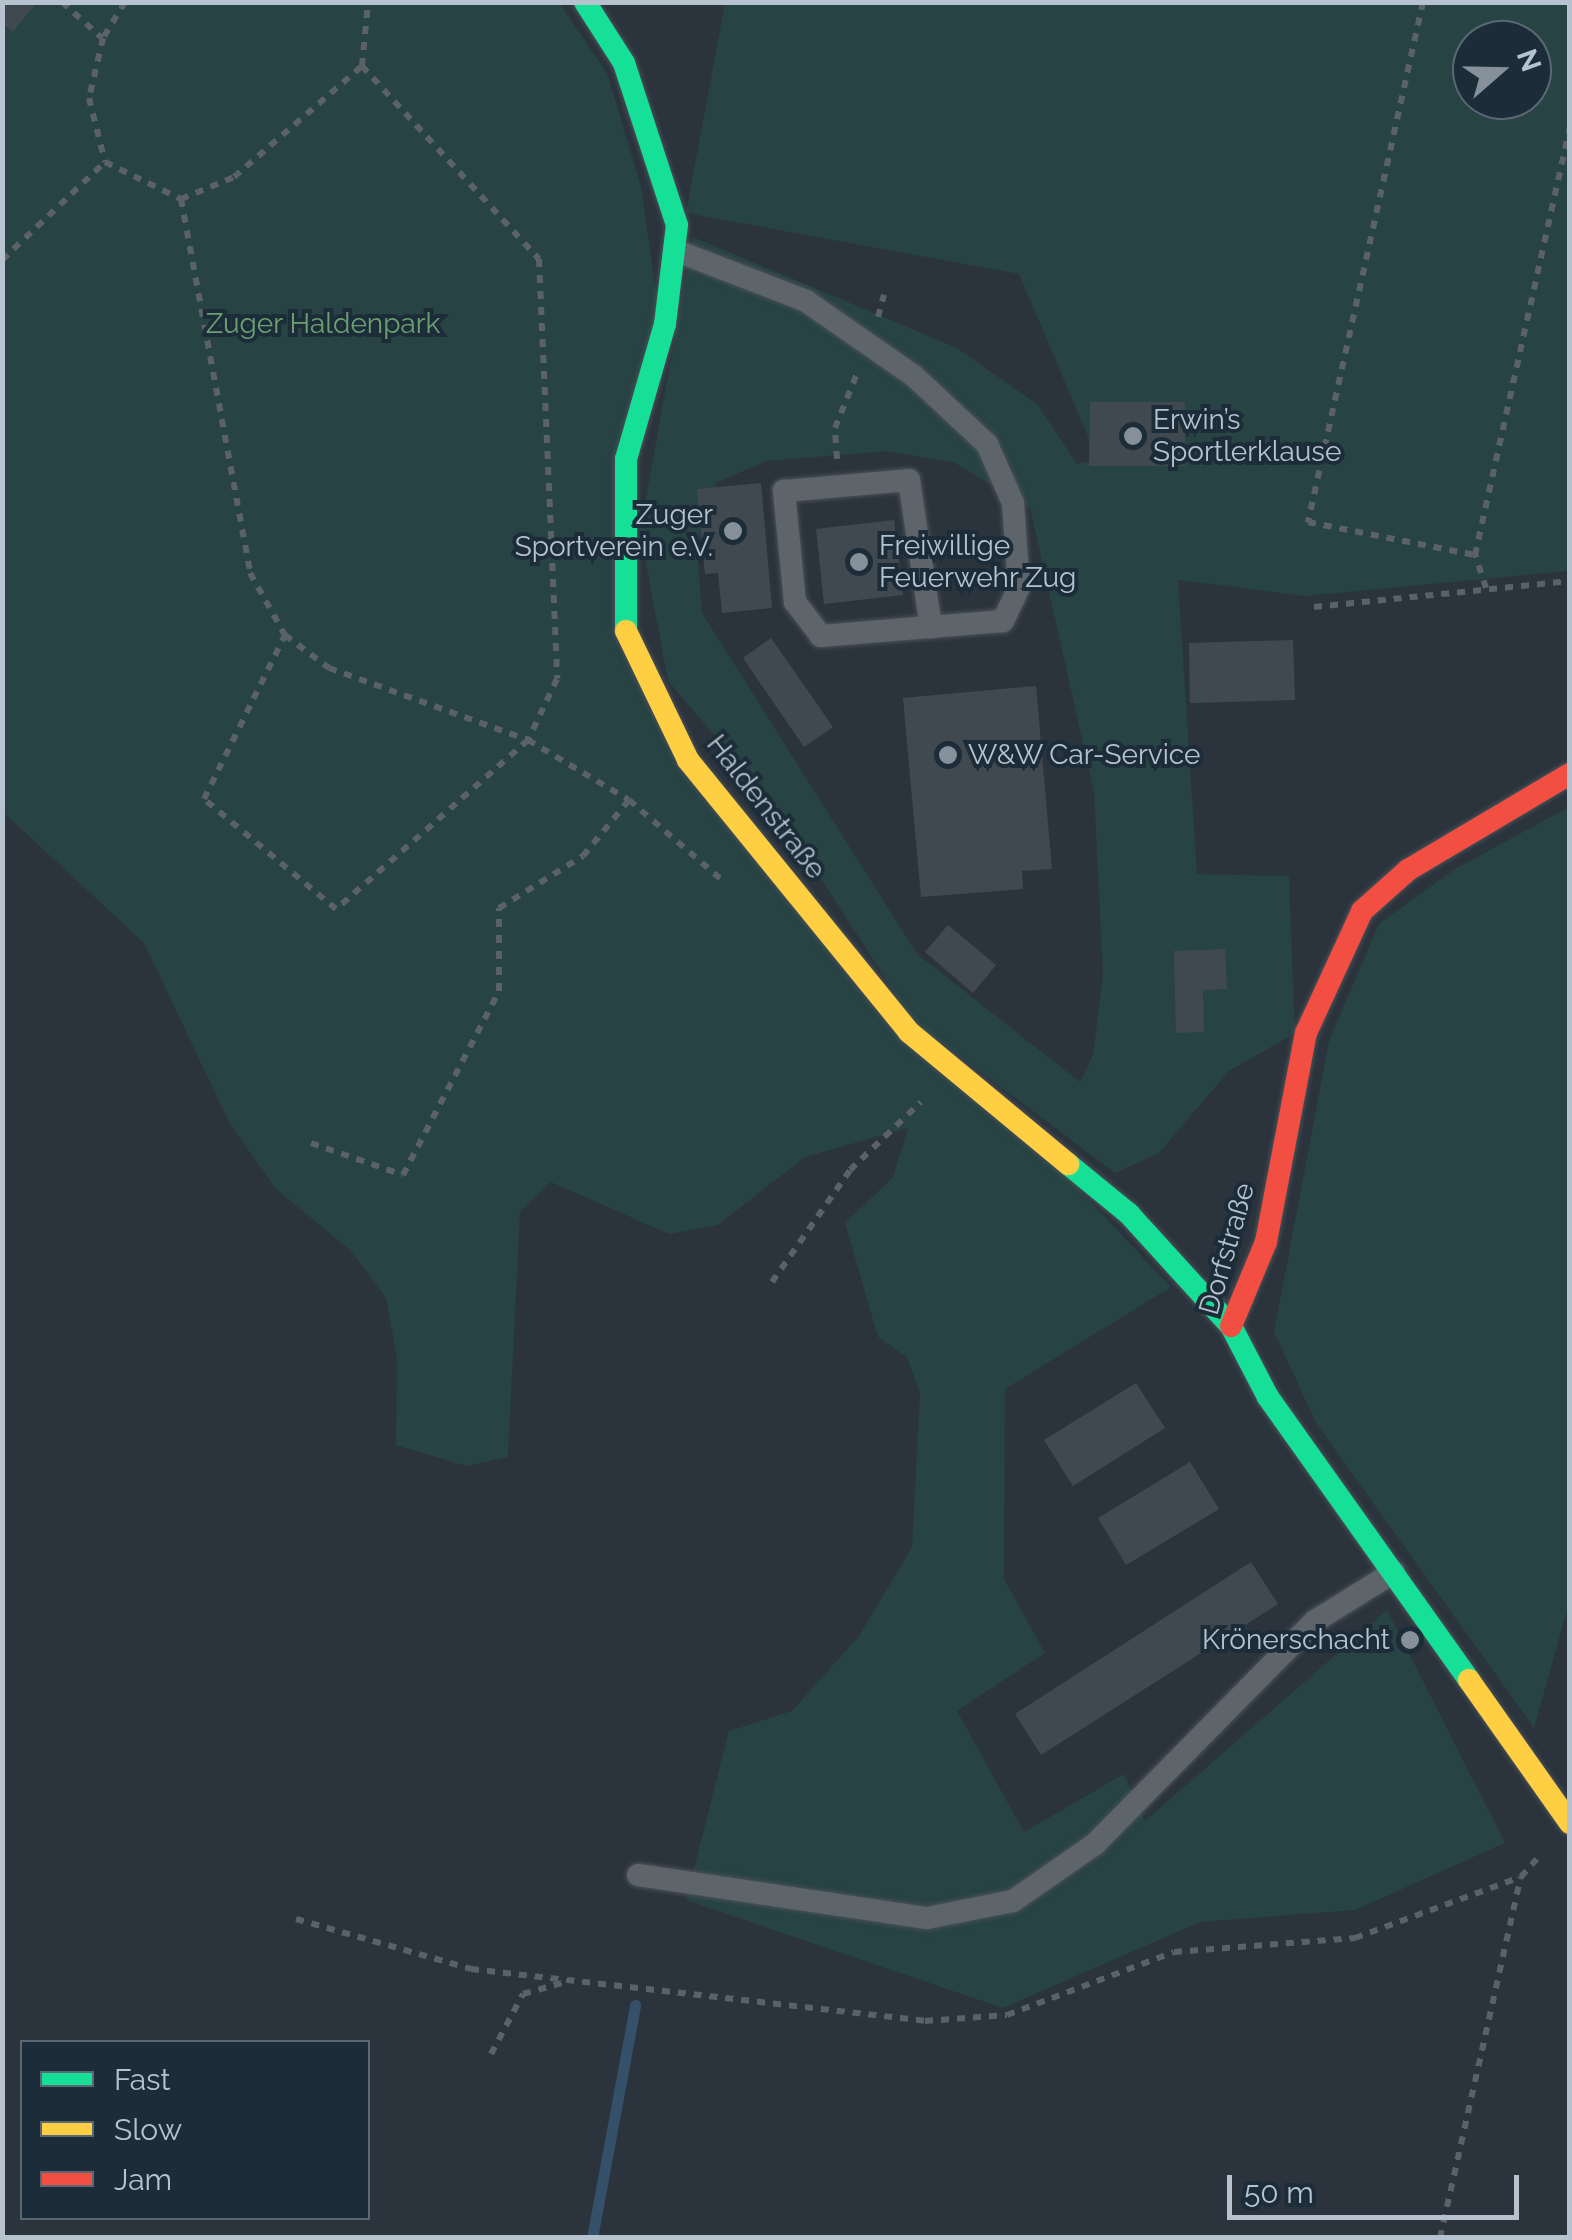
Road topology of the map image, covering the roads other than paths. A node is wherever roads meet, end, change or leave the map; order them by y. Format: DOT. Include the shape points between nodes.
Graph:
graph roads {
  1 [pos="585,2"];
  2 [pos="674,250"];
  3 [pos="930,627"];
  4 [pos="1570,774"];
  5 [pos="1231,1326"];
  6 [pos="1397,1570"];
  7 [pos="1569,1823"];
  8 [pos="638,1876"];
  1 -- 2 [label="street, Haldenstraße" via="624,63 677,226"];
  2 -- 3 [label="lane" via="806,301 914,376 987,444 1013,504 1019,587 1003,621"];
  2 -- 5 [label="street, Haldenstraße" via="666,324 626,459 621,621 688,760 909,1032 1128,1214"];
  3 -- 3 [label="lane" via="821,636 795,602 784,491 909,480"];
  4 -- 5 [label="street, Dorfstraße" via="1408,870 1362,911 1306,1033 1266,1242"];
  5 -- 6 [label="street, Dorfstraße" via="1268,1397"];
  6 -- 7 [label="street, Dorfstraße"];
  6 -- 8 [label="lane" via="1315,1621 1095,1844 1013,1901 926,1918"];
}
